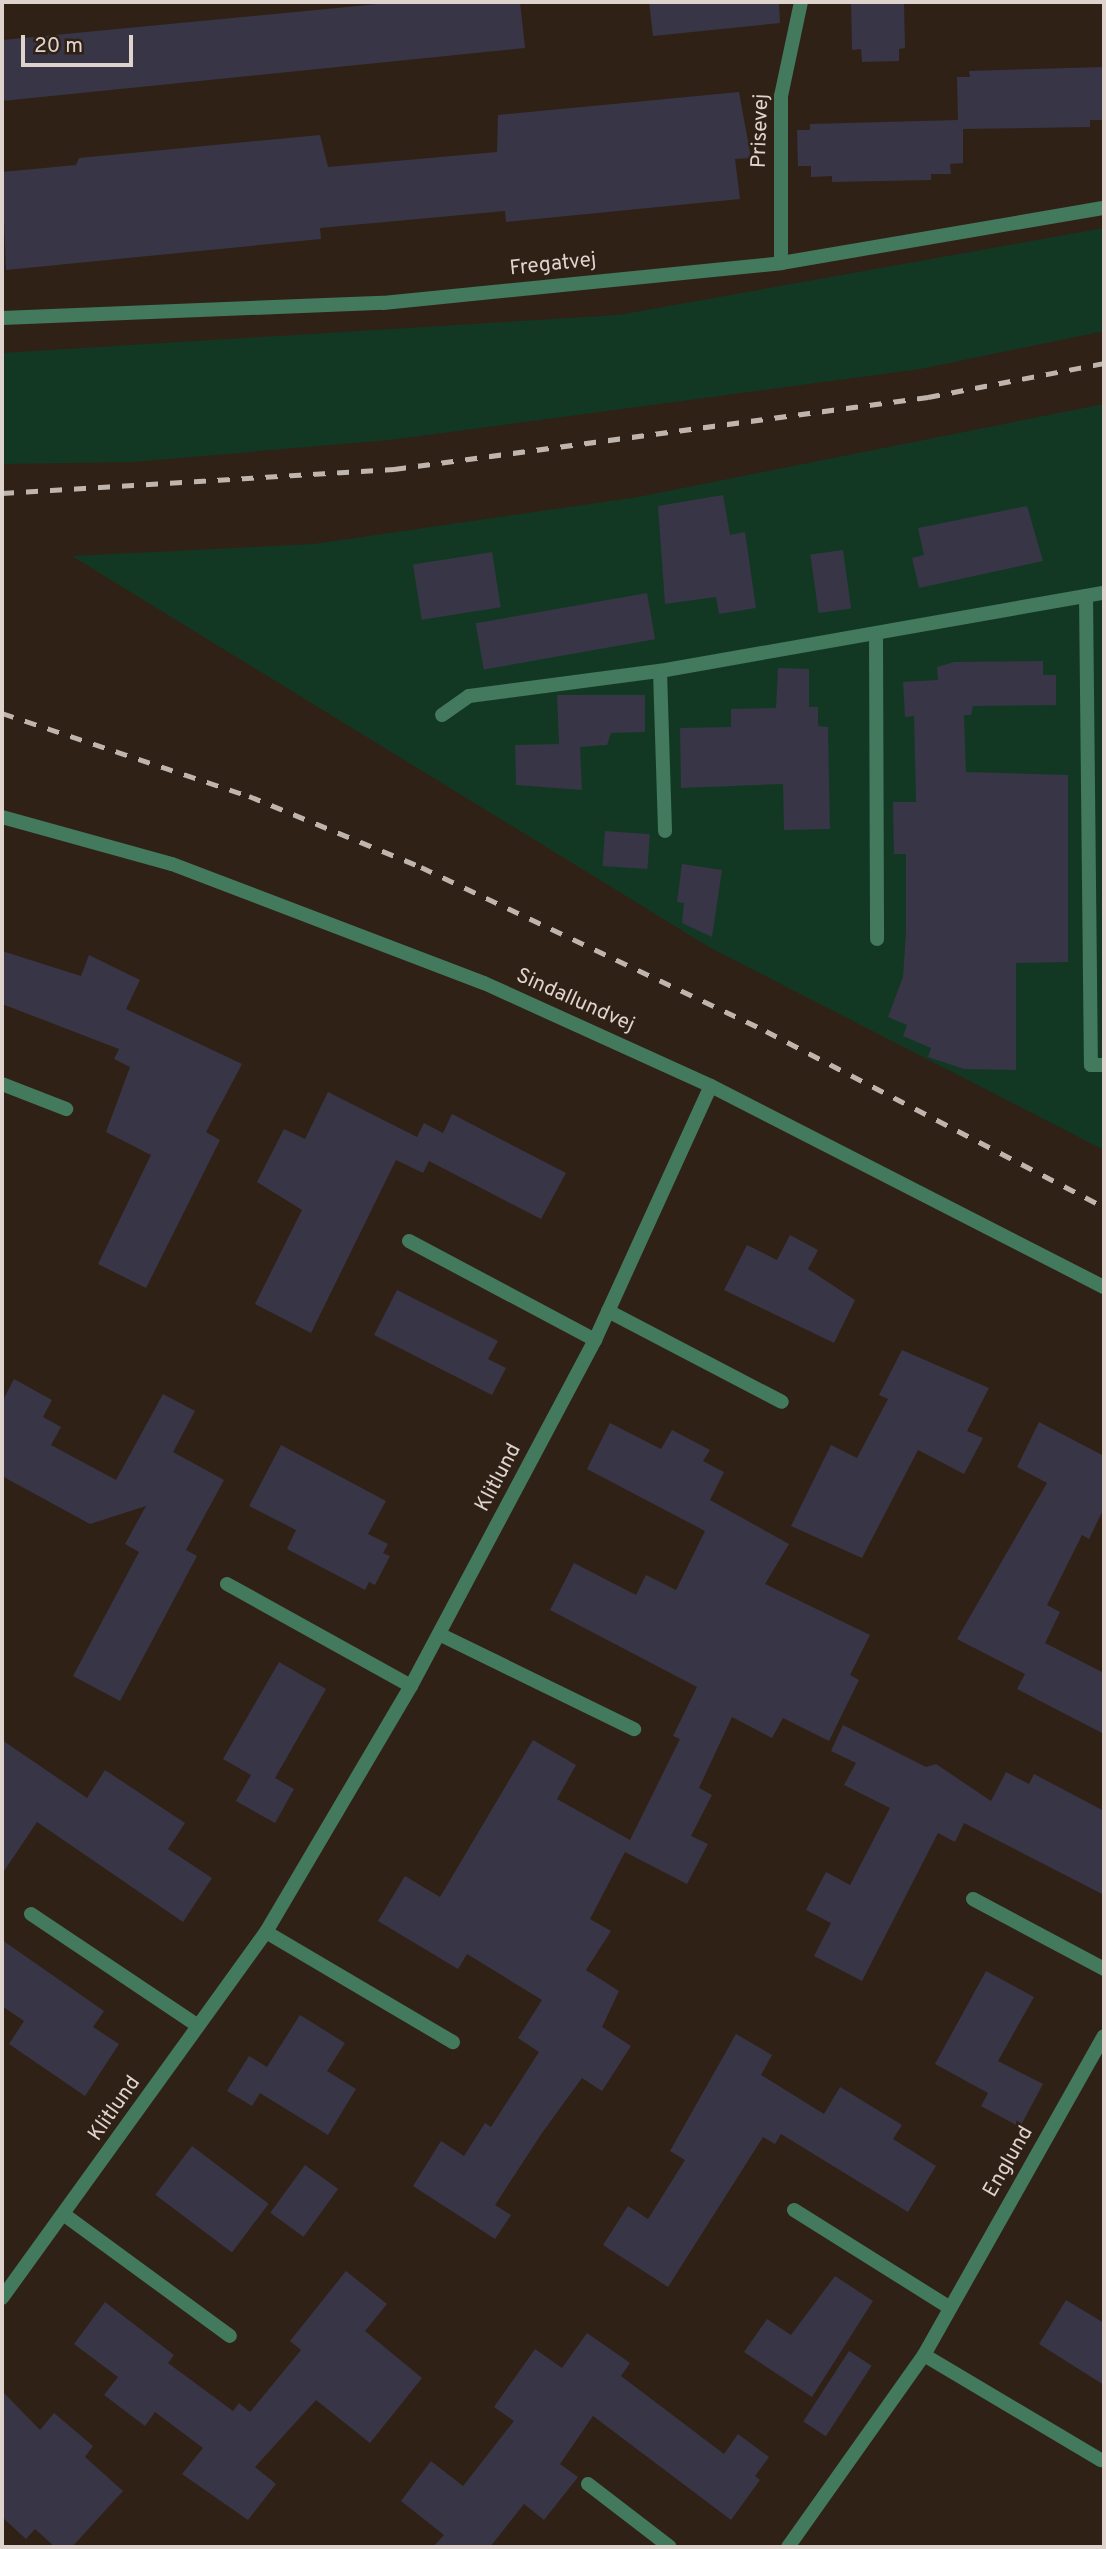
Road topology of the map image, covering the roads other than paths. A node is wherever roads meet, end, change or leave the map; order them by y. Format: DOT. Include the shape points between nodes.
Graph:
graph roads {
  1 [pos="802,2"];
  2 [pos="1104,208"];
  3 [pos="780,263"];
  4 [pos="2,318"];
  5 [pos="1104,593"];
  6 [pos="1086,596"];
  7 [pos="876,634"];
  8 [pos="660,671"];
  9 [pos="442,715"];
  10 [pos="2,817"];
  11 [pos="665,831"];
  12 [pos="877,939"];
  13 [pos="1104,1065"];
  14 [pos="2,1084"];
  15 [pos="711,1086"];
  16 [pos="66,1109"];
  17 [pos="409,1241"];
  18 [pos="1104,1287"];
  19 [pos="608,1311"];
  20 [pos="595,1340"];
  21 [pos="782,1402"];
  22 [pos="227,1584"];
  23 [pos="441,1635"];
  24 [pos="411,1686"];
  25 [pos="634,1728"];
  26 [pos="973,1899"];
  27 [pos="31,1914"];
  28 [pos="266,1932"];
  29 [pos="1104,1969"];
  30 [pos="198,2026"];
  31 [pos="1104,2036"];
  32 [pos="453,2042"];
  33 [pos="794,2210"];
  34 [pos="66,2216"];
  35 [pos="2,2298"];
  36 [pos="950,2308"];
  37 [pos="230,2336"];
  38 [pos="924,2355"];
  39 [pos="1101,2460"];
  40 [pos="588,2484"];
  41 [pos="670,2547"];
  42 [pos="788,2547"];
  1 -- 3 [label="street, Prisevej" via="781,96"];
  2 -- 3 [label="street, Fregatvej"];
  3 -- 4 [label="street, Fregatvej" via="383,303"];
  5 -- 6 [label="street"];
  6 -- 7 [label="street"];
  6 -- 13 [label="street" via="1091,1065"];
  7 -- 8 [label="street"];
  7 -- 12 [label="street"];
  8 -- 9 [label="street" via="470,696"];
  8 -- 11 [label="street"];
  10 -- 15 [label="street, Sindallundvej" via="172,864 300,911 484,984"];
  14 -- 16 [label="street"];
  15 -- 18 [label="street, Sindallundvej"];
  15 -- 19 [label="street, Klitlund"];
  17 -- 20 [label="street"];
  19 -- 20 [label="street, Klitlund"];
  19 -- 21 [label="street"];
  20 -- 23 [label="street, Klitlund"];
  22 -- 24 [label="street"];
  23 -- 24 [label="street, Klitlund"];
  23 -- 25 [label="street"];
  24 -- 28 [label="street, Klitlund"];
  26 -- 29 [label="street"];
  27 -- 30 [label="street"];
  28 -- 30 [label="street, Klitlund"];
  28 -- 32 [label="street"];
  30 -- 34 [label="street, Klitlund"];
  31 -- 36 [label="street, Englund"];
  33 -- 36 [label="street"];
  34 -- 35 [label="street, Klitlund"];
  34 -- 37 [label="street"];
  36 -- 38 [label="street, Englund"];
  38 -- 39 [label="street"];
  38 -- 42 [label="street, Englund"];
  40 -- 41 [label="street"];
}
